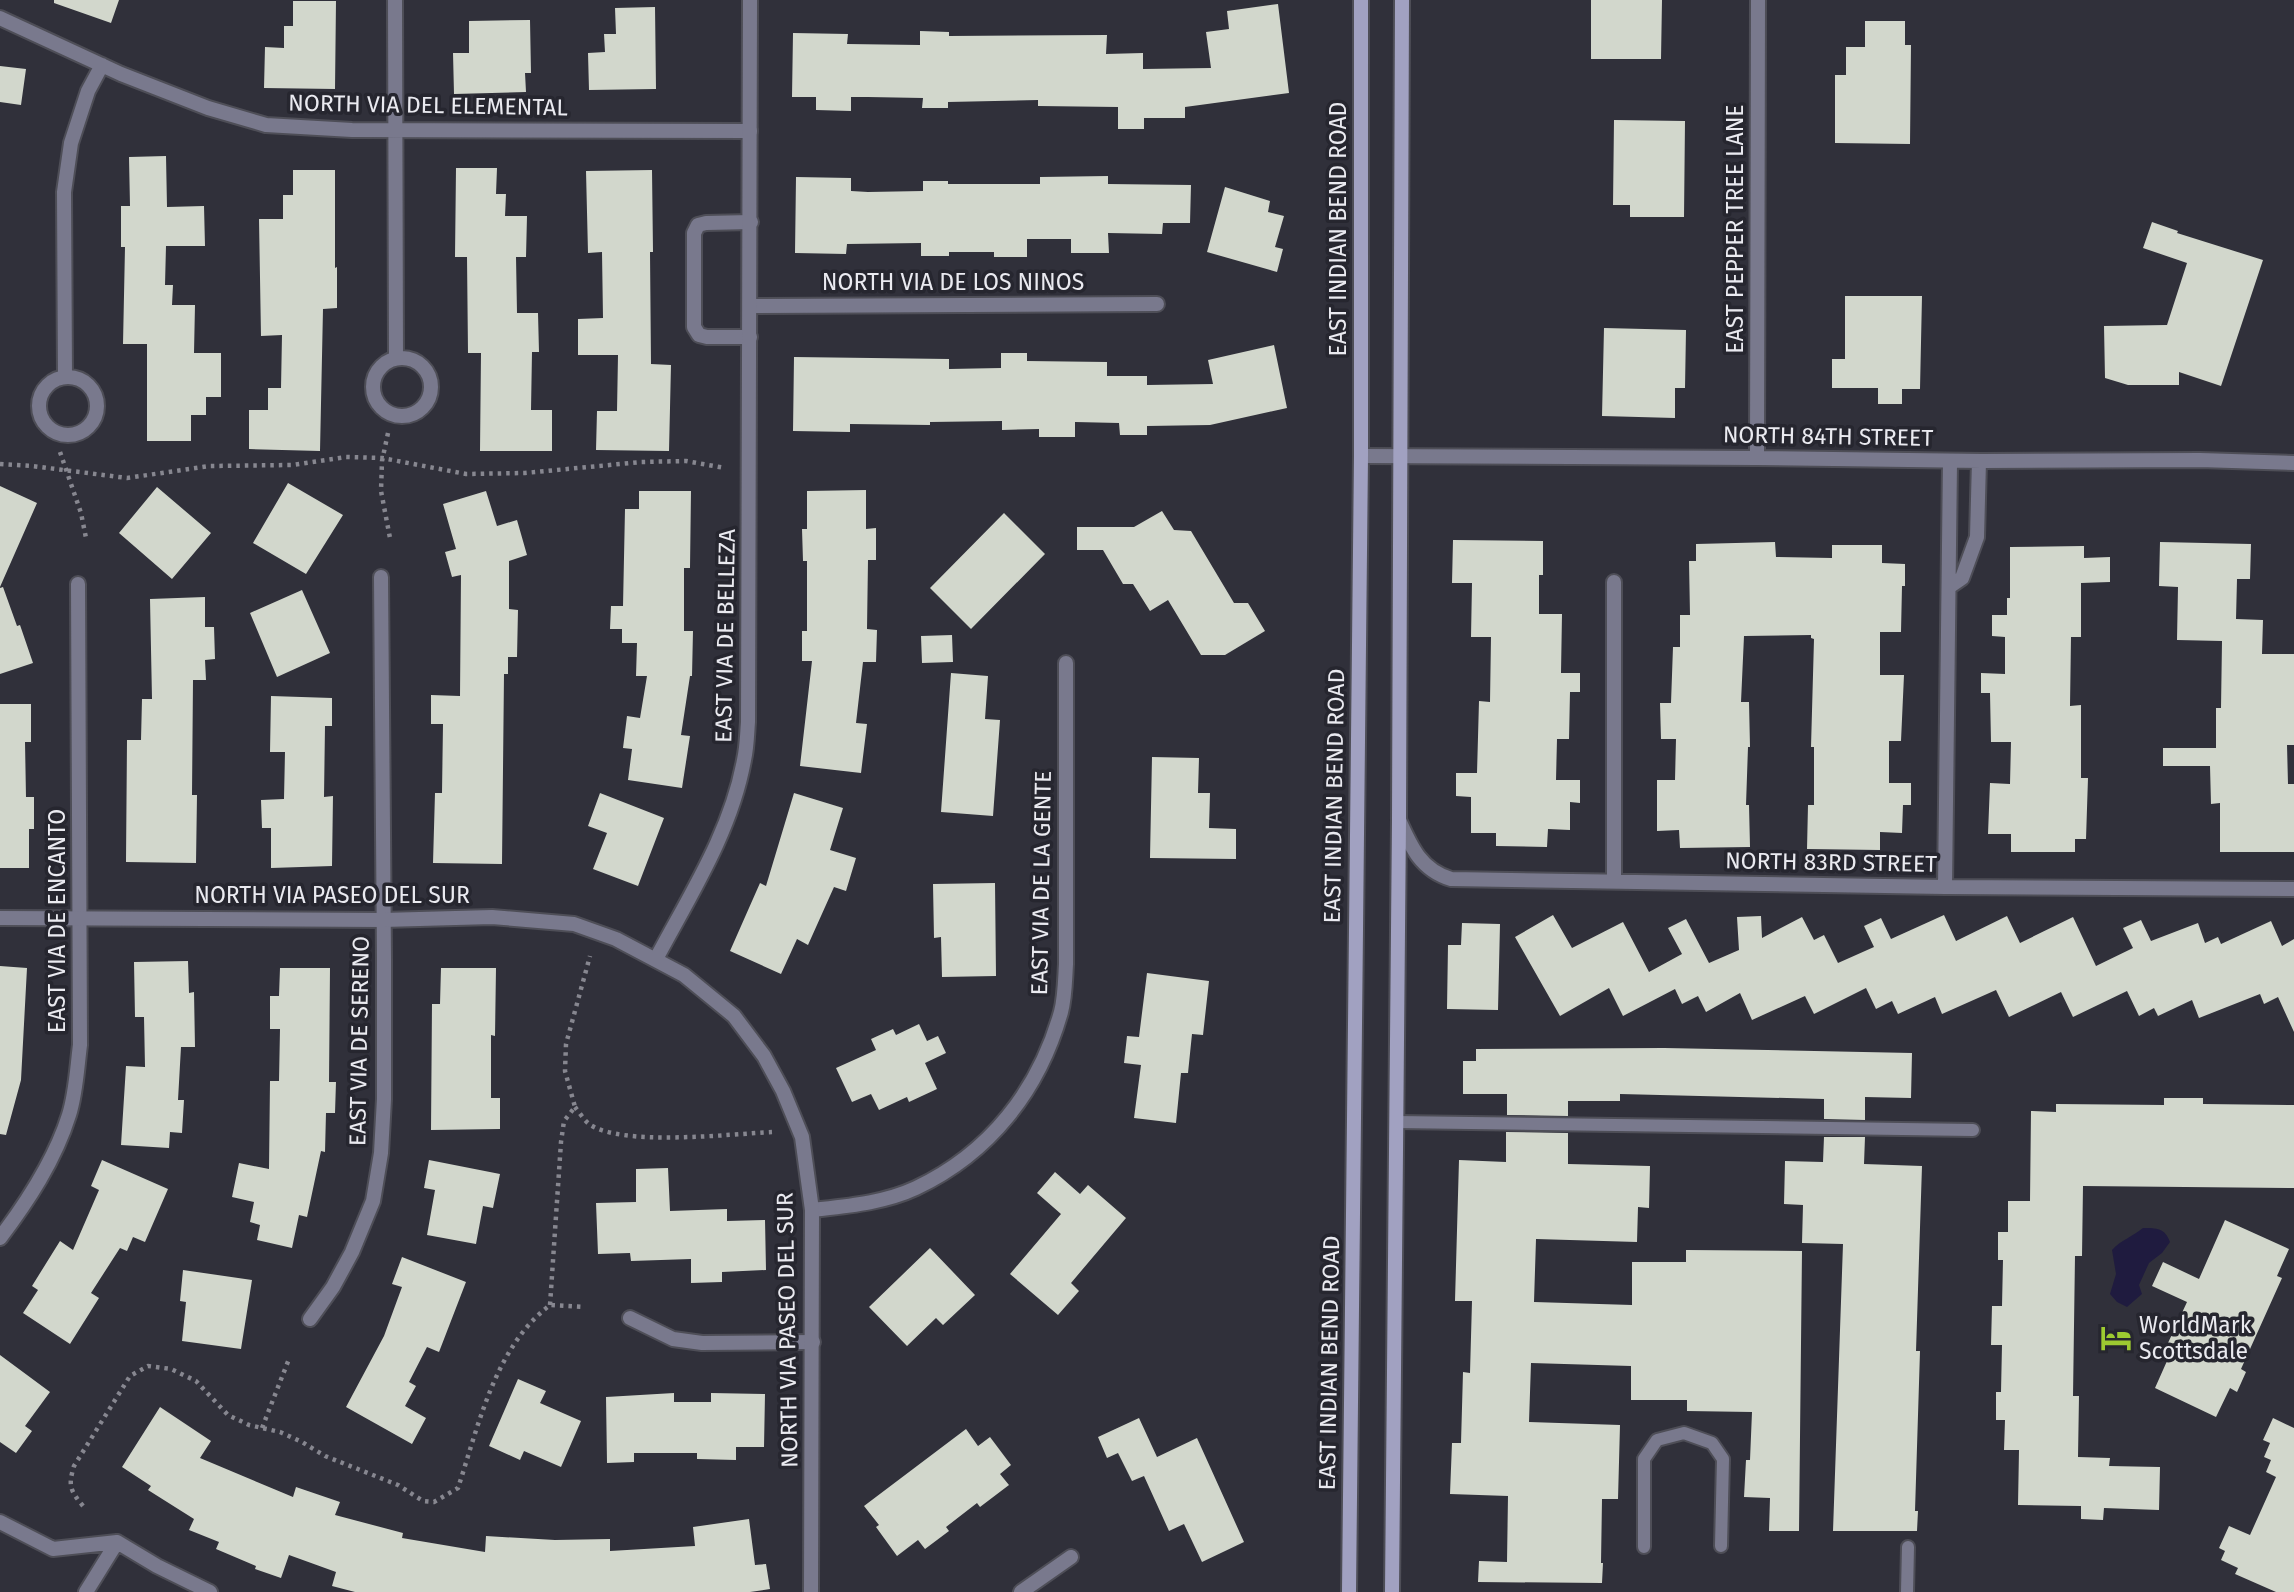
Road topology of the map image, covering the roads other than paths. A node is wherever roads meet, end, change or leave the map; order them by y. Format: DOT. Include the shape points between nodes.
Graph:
graph roads {
  1 [pos="395,0"];
  2 [pos="750,0"];
  3 [pos="1362,0"];
  4 [pos="1402,0"];
  5 [pos="1758,0"];
  6 [pos="0,18"];
  7 [pos="103,65"];
  8 [pos="394,130"];
  9 [pos="750,131"];
  10 [pos="751,222"];
  11 [pos="1157,304"];
  12 [pos="750,306"];
  13 [pos="750,337"];
  14 [pos="396,358"];
  15 [pos="65,377"];
  16 [pos="1361,456"];
  17 [pos="1400,456"];
  18 [pos="1757,458"];
  19 [pos="1950,461"];
  20 [pos="1979,461"];
  21 [pos="2294,463"];
  22 [pos="381,577"];
  23 [pos="1614,582"];
  24 [pos="78,584"];
  25 [pos="1949,587"];
  26 [pos="1066,663"];
  27 [pos="1399,820"];
  28 [pos="1614,881"];
  29 [pos="1945,887"];
  30 [pos="2294,889"];
  31 [pos="0,918"];
  32 [pos="80,919"];
  33 [pos="383,920"];
  34 [pos="656,959"];
  35 [pos="1396,1122"];
  36 [pos="1973,1130"];
  37 [pos="812,1210"];
  38 [pos="0,1238"];
  39 [pos="629,1318"];
  40 [pos="310,1319"];
  41 [pos="813,1342"];
  42 [pos="0,1522"];
  43 [pos="117,1542"];
  44 [pos="1721,1546"];
  45 [pos="1644,1547"];
  46 [pos="1908,1547"];
  47 [pos="1071,1557"];
  48 [pos="86,1592"];
  49 [pos="210,1592"];
  50 [pos="811,1592"];
  51 [pos="1021,1592"];
  52 [pos="1349,1592"];
  53 [pos="1392,1592"];
  54 [pos="1907,1592"];
  1 -- 8 [label="street"];
  2 -- 9 [label="street, EAST VIA DE BELLEZA"];
  3 -- 16 [label="main road, EAST INDIAN BEND ROAD"];
  4 -- 17 [label="main road"];
  5 -- 18 [label="street, EAST PEPPER TREE LANE"];
  6 -- 7 [label="street, NORTH VIA DEL ELEMENTAL"];
  7 -- 8 [label="street, NORTH VIA DEL ELEMENTAL" via="208,108 266,125"];
  7 -- 15 [label="street" via="88,91 71,143 64,192"];
  8 -- 9 [label="street, NORTH VIA DEL ELEMENTAL"];
  8 -- 14 [label="street"];
  9 -- 10 [label="street, EAST VIA DE BELLEZA"];
  10 -- 12 [label="street, EAST VIA DE BELLEZA"];
  10 -- 13 [label="street" via="706,223 698,225 694,233 694,327 707,337"];
  11 -- 12 [label="street, NORTH VIA DE LOS NINOS"];
  12 -- 13 [label="street, EAST VIA DE BELLEZA"];
  13 -- 34 [label="street, EAST VIA DE BELLEZA" via="750,652 744,760 712,854"];
  14 -- 14 [label="street" via="379,369 373,380 375,398 389,414 414,414 424,406 431,385 420,365"];
  15 -- 15 [label="street" via="47,385 38,405 45,425 68,436 88,427 97,407 89,386"];
  16 -- 17 [label="street, NORTH 84TH STREET"];
  16 -- 52 [label="main road, EAST INDIAN BEND ROAD"];
  17 -- 18 [label="street, NORTH 84TH STREET"];
  17 -- 27 [label="main road"];
  18 -- 19 [label="street, NORTH 84TH STREET"];
  19 -- 20 [label="street, NORTH 84TH STREET"];
  19 -- 25 [label="street"];
  20 -- 21 [label="street, NORTH 84TH STREET"];
  20 -- 25 [label="street" via="1977,537 1962,578"];
  22 -- 33 [label="street, EAST VIA DE SERENO"];
  23 -- 28 [label="street"];
  24 -- 32 [label="street, EAST VIA DE ENCANTO"];
  25 -- 29 [label="street"];
  26 -- 37 [label="street, EAST VIA DE LA GENTE" via="1066,964 1062,1010 1042,1064 1021,1100 986,1142 950,1167 916,1188 877,1201"];
  27 -- 28 [label="street, NORTH 83RD STREET" via="1418,858 1431,871 1451,879"];
  27 -- 35 [label="main road"];
  28 -- 29 [label="street, NORTH 83RD STREET"];
  29 -- 30 [label="street, NORTH 83RD STREET"];
  31 -- 32 [label="street, NORTH VIA PASEO DEL SUR"];
  32 -- 33 [label="street, NORTH VIA PASEO DEL SUR"];
  32 -- 38 [label="street, EAST VIA DE ENCANTO" via="80,1045 69,1115 48,1164"];
  33 -- 34 [label="street, NORTH VIA PASEO DEL SUR" via="492,917 574,924"];
  33 -- 40 [label="street, EAST VIA DE SERENO" via="384,1099 373,1201 346,1264"];
  34 -- 37 [label="street, NORTH VIA PASEO DEL SUR" via="684,975 734,1016 764,1056 803,1137"];
  35 -- 36 [label="lane"];
  35 -- 53 [label="main road"];
  37 -- 41 [label="street, NORTH VIA PASEO DEL SUR"];
  39 -- 41 [label="street" via="673,1339 702,1343"];
  41 -- 50 [label="street, NORTH VIA PASEO DEL SUR"];
  42 -- 43 [label="street" via="53,1549"];
  43 -- 48 [label="street"];
  43 -- 49 [label="street"];
  44 -- 45 [label="lane" via="1723,1459 1712,1443 1684,1433 1657,1440 1644,1459"];
  46 -- 54 [label="lane"];
  47 -- 51 [label="street"];
}
